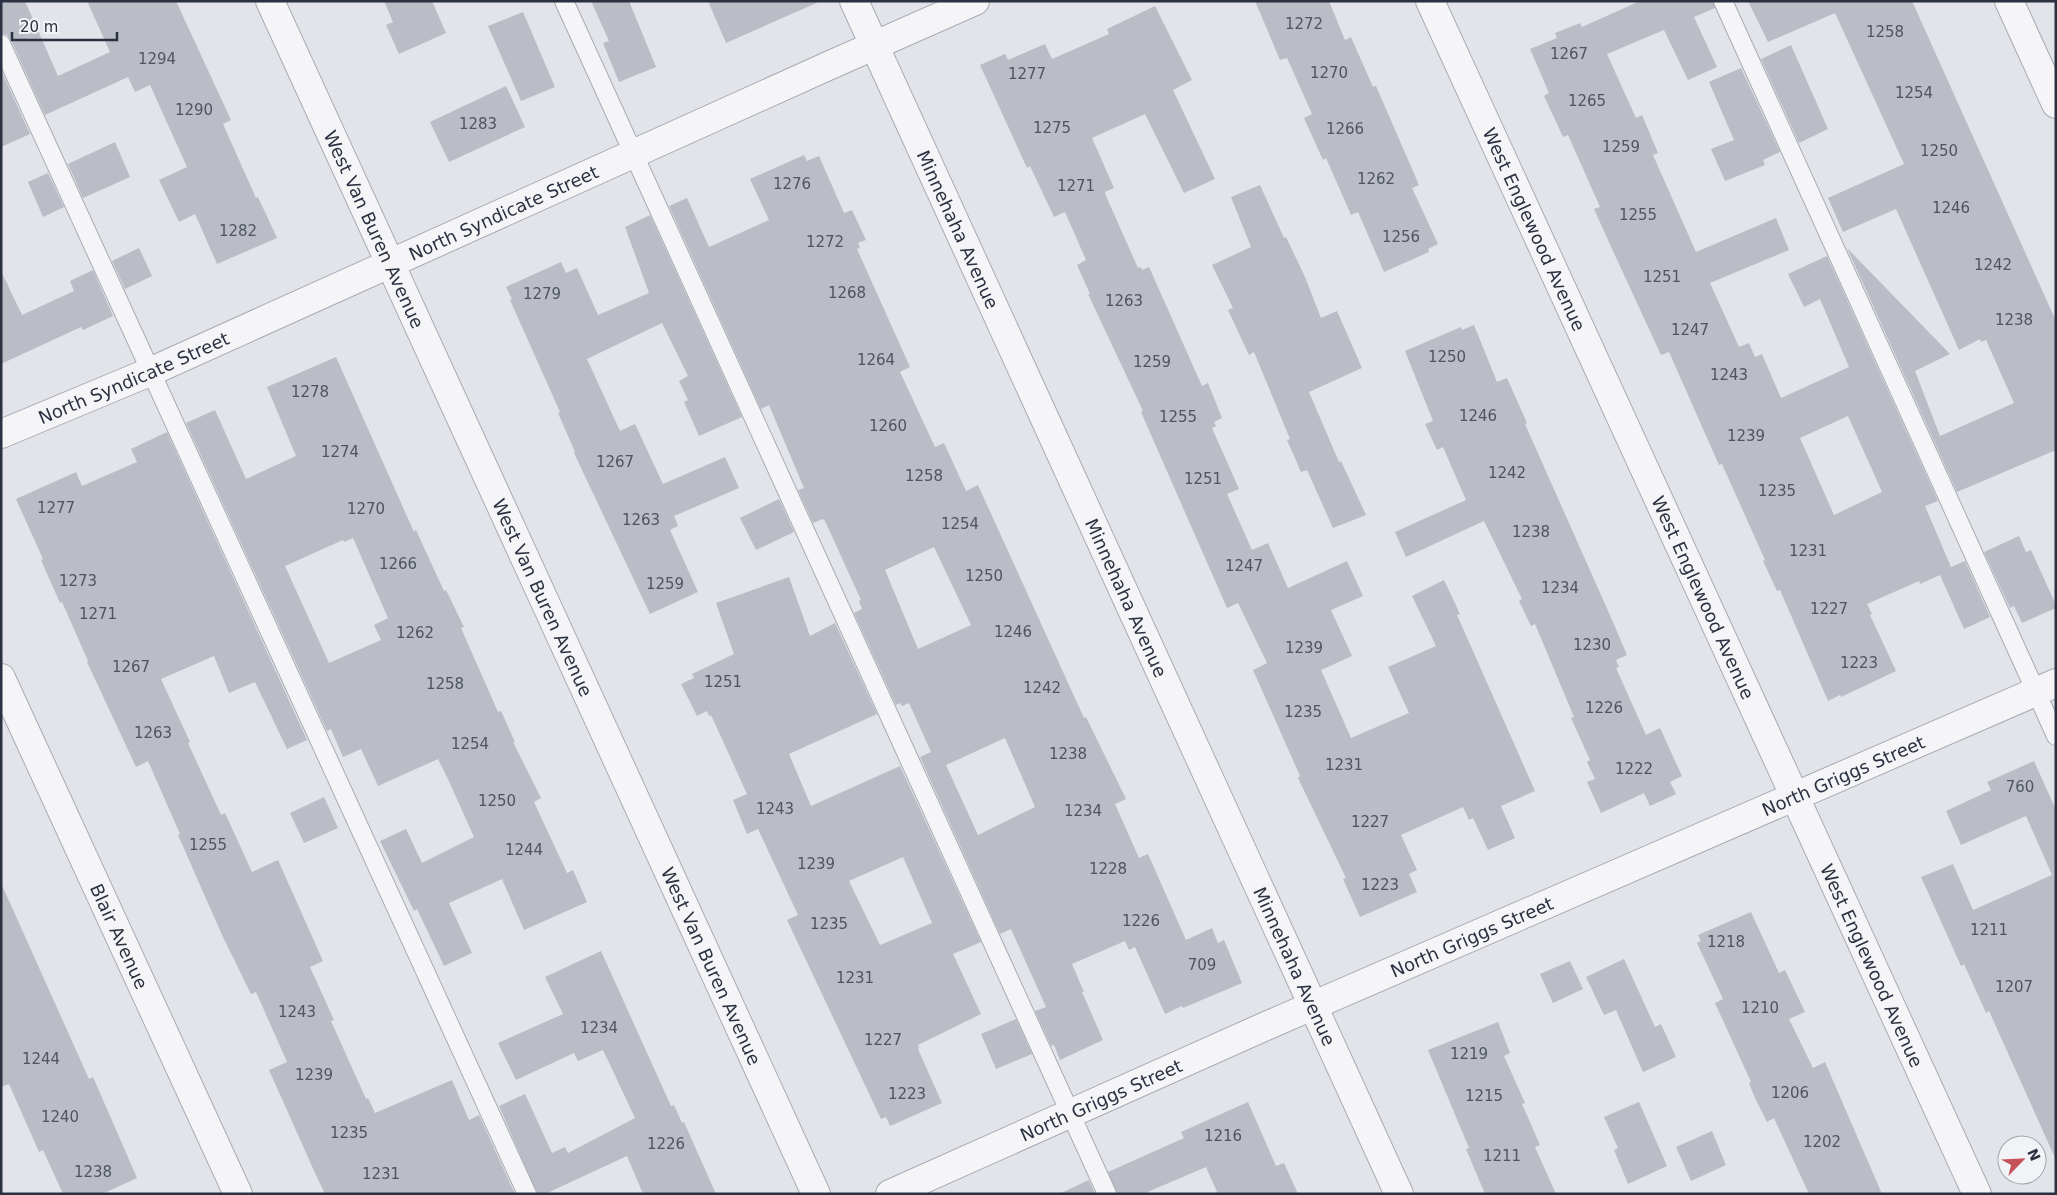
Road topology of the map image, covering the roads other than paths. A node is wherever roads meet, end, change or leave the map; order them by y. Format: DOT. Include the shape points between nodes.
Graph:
graph roads {
  1 [pos="270,1"];
  2 [pos="564,1"];
  3 [pos="854,1"];
  4 [pos="975,1"];
  5 [pos="1430,1"];
  6 [pos="1724,1"];
  7 [pos="2009,1"];
  8 [pos="1,44"];
  9 [pos="874,45"];
  10 [pos="2056,104"];
  11 [pos="632,155"];
  12 [pos="390,262"];
  13 [pos="152,371"];
  14 [pos="1,434"];
  15 [pos="1,678"];
  16 [pos="2046,687"];
  17 [pos="2056,736"];
  18 [pos="1795,796"];
  19 [pos="1314,1006"];
  20 [pos="1070,1114"];
  21 [pos="238,1194"];
  22 [pos="527,1194"];
  23 [pos="816,1194"];
  24 [pos="890,1194"];
  25 [pos="1107,1194"];
  26 [pos="1399,1194"];
  27 [pos="1977,1194"];
  1 -- 12 [label="street, West Van Buren Avenue"];
  2 -- 11 [label="lane"];
  3 -- 9 [label="street, Minnehaha Avenue"];
  4 -- 9 [label="street, North Syndicate Street"];
  5 -- 18 [label="street, West Englewood Avenue"];
  6 -- 16 [label="lane"];
  7 -- 10 [label="street"];
  8 -- 13 [label="lane"];
  9 -- 11 [label="street, North Syndicate Street"];
  9 -- 19 [label="street, Minnehaha Avenue"];
  11 -- 12 [label="street, North Syndicate Street"];
  11 -- 20 [label="lane"];
  12 -- 13 [label="street, North Syndicate Street"];
  12 -- 23 [label="street, West Van Buren Avenue"];
  13 -- 14 [label="street, North Syndicate Street"];
  13 -- 22 [label="lane"];
  15 -- 21 [label="street, Blair Avenue"];
  16 -- 17 [label="lane"];
  16 -- 18 [label="street, North Griggs Street"];
  18 -- 19 [label="street, North Griggs Street"];
  18 -- 27 [label="street, West Englewood Avenue"];
  19 -- 20 [label="street, North Griggs Street"];
  19 -- 26 [label="street, Minnehaha Avenue"];
  20 -- 24 [label="street, North Griggs Street"];
  20 -- 25 [label="lane"];
}
